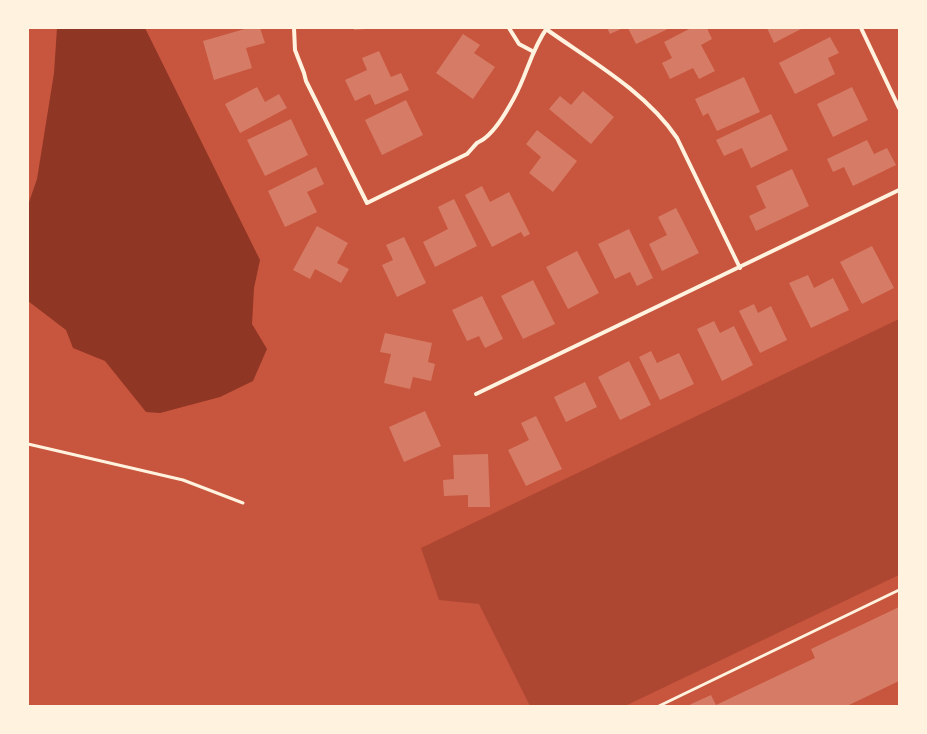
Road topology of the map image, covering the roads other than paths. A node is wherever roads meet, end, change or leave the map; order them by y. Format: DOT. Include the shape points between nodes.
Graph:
graph roads {
  1 [pos="294,28"];
  2 [pos="509,28"];
  3 [pos="861,28"];
  4 [pos="546,29"];
  5 [pos="534,52"];
  6 [pos="899,108"];
  7 [pos="899,190"];
  8 [pos="740,268"];
  9 [pos="476,394"];
  10 [pos="28,444"];
  11 [pos="243,503"];
  12 [pos="899,590"];
  13 [pos="659,706"];
  1 -- 5 [label="street" via="295,50 306,81 368,203 467,154 478,142 484,140 514,98"];
  2 -- 5 [label="street" via="519,44"];
  3 -- 6 [label="street"];
  4 -- 5 [label="street"];
  4 -- 8 [label="street" via="626,85 667,125 677,138"];
  7 -- 8 [label="street"];
  8 -- 9 [label="street"];
  10 -- 11 [label="lane" via="184,480"];
  12 -- 13 [label="lane"];
}
